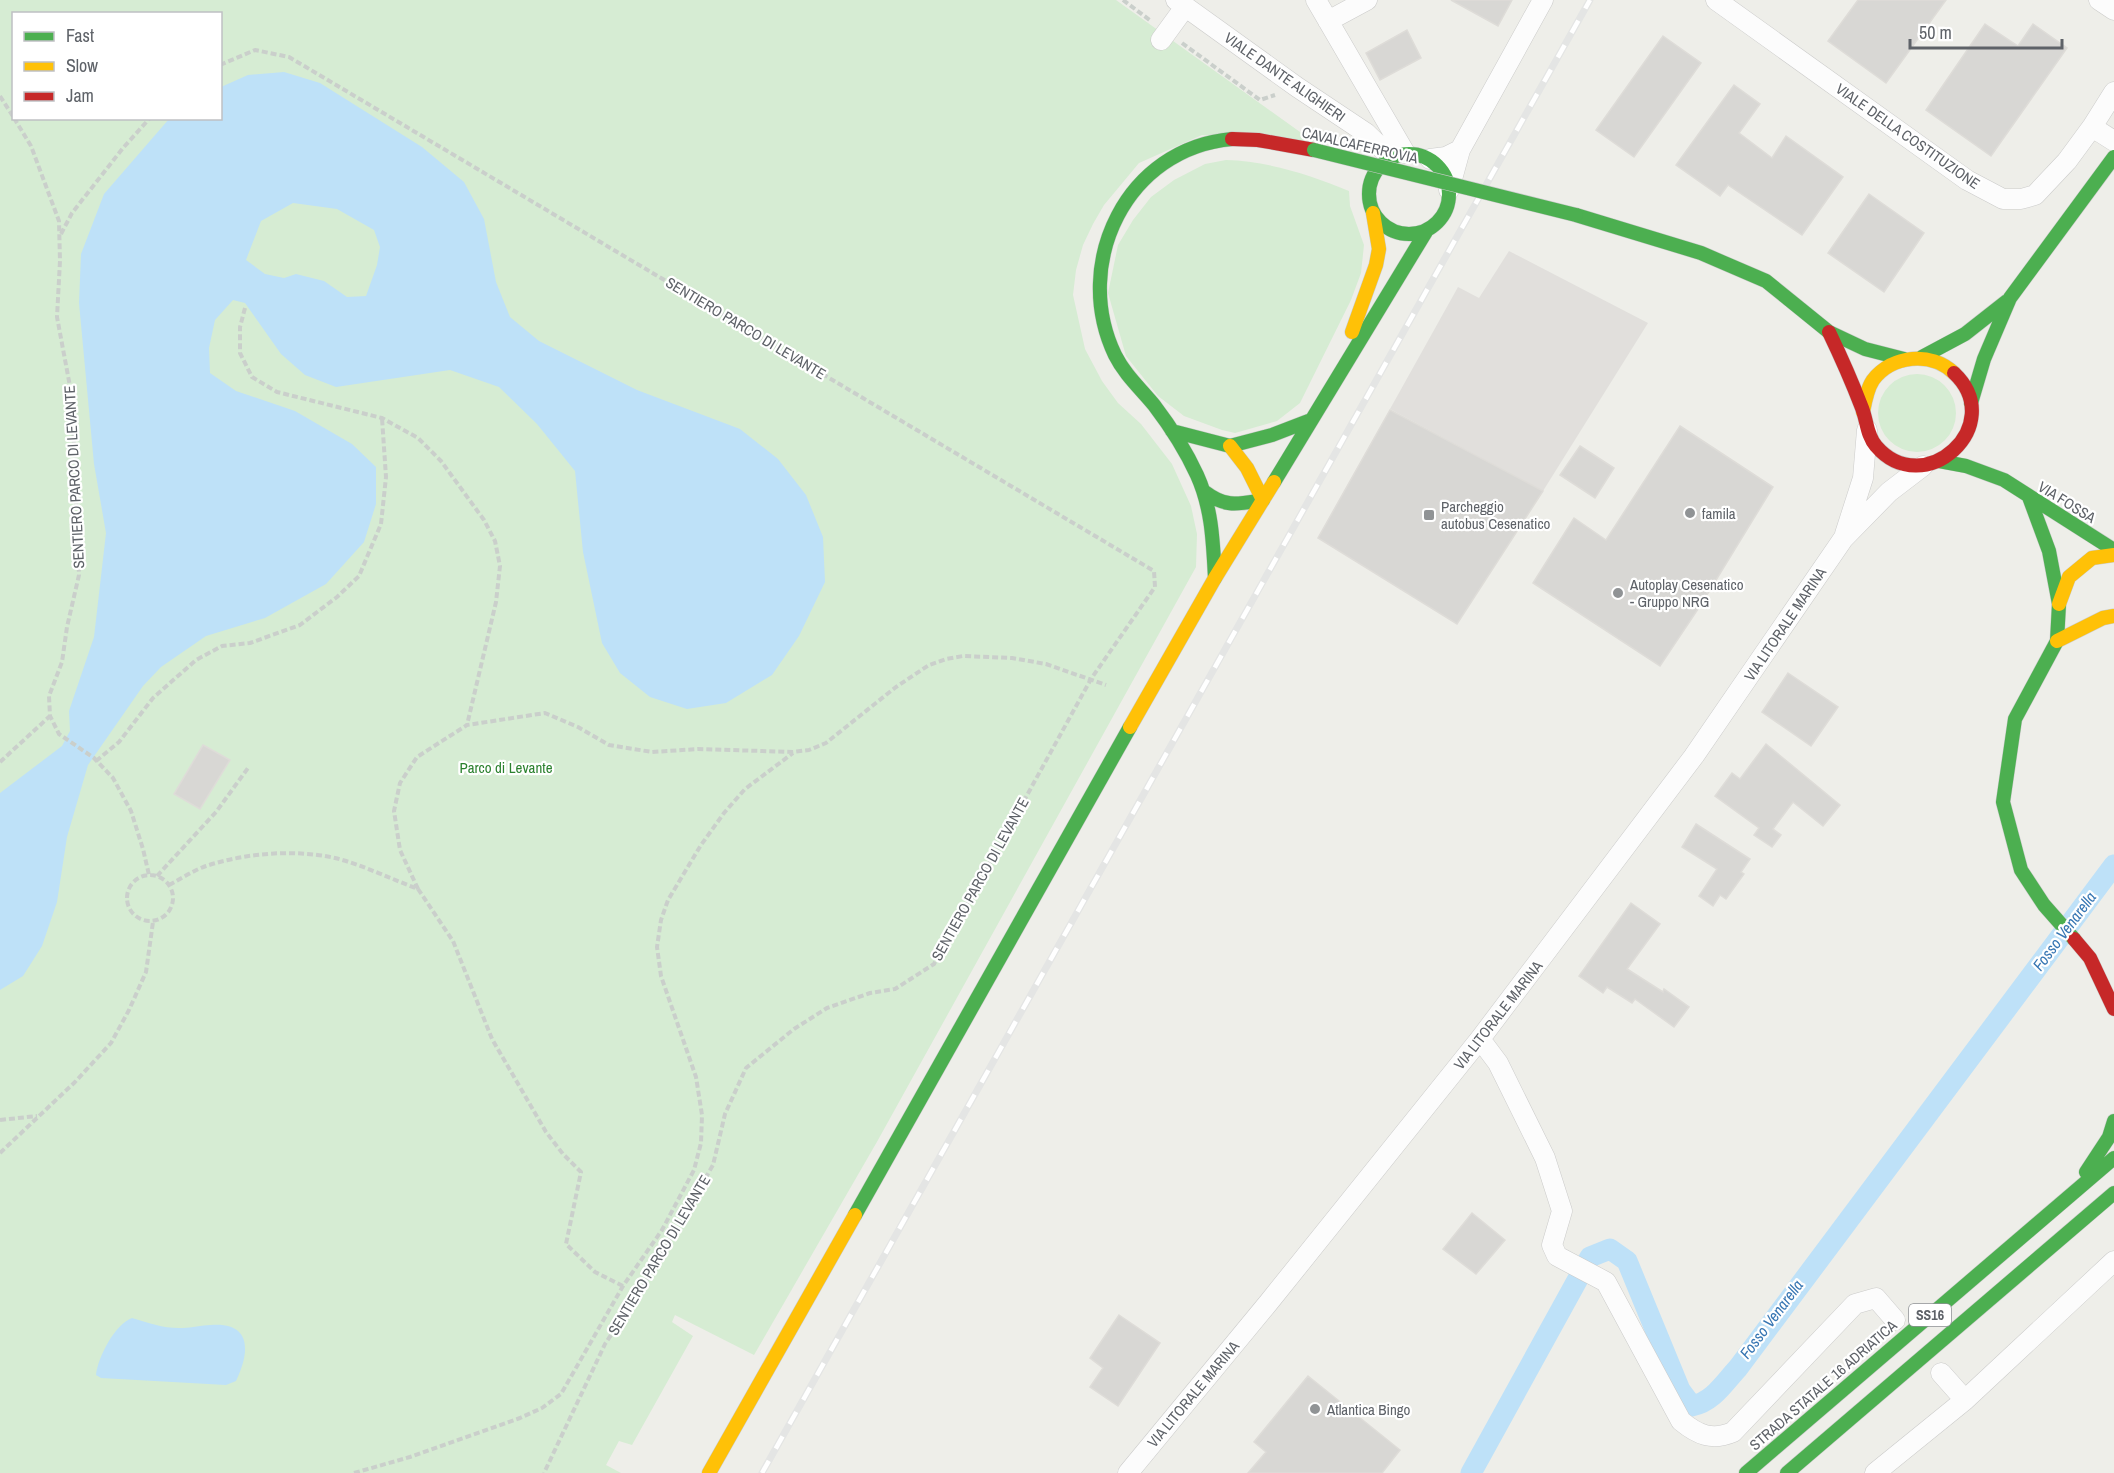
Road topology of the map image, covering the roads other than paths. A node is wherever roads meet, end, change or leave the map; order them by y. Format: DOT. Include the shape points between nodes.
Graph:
graph roads {
  1 [pos="1316,0"];
  2 [pos="1367,0"];
  3 [pos="1543,0"];
  4 [pos="1716,0"];
  5 [pos="2099,0"];
  6 [pos="1181,3"];
  7 [pos="2114,10"];
  8 [pos="1328,21"];
  9 [pos="1164,36"];
  10 [pos="2114,92"];
  11 [pos="2092,127"];
  12 [pos="2114,141"];
  13 [pos="1460,150"];
  14 [pos="1398,155"];
  15 [pos="2114,157"];
  16 [pos="1430,159"];
  17 [pos="1449,190"];
  18 [pos="1373,213"];
  19 [pos="1427,230"];
  20 [pos="2010,298"];
  21 [pos="1829,332"];
  22 [pos="1922,357"];
  23 [pos="1904,359"];
  24 [pos="1342,368"];
  25 [pos="1971,403"];
  26 [pos="1311,420"];
  27 [pos="1865,421"];
  28 [pos="1971,422"];
  29 [pos="1172,431"];
  30 [pos="1978,441"];
  31 [pos="1230,446"];
  32 [pos="1988,458"];
  33 [pos="1931,464"];
  34 [pos="2004,480"];
  35 [pos="1205,492"];
  36 [pos="2029,497"];
  37 [pos="1263,500"];
  38 [pos="1843,539"];
  39 [pos="2114,550"];
  40 [pos="2114,555"];
  41 [pos="1215,578"];
  42 [pos="2059,603"];
  43 [pos="2114,604"];
  44 [pos="2108,617"];
  45 [pos="2057,641"];
  46 [pos="2090,958"];
  47 [pos="2114,975"];
  48 [pos="2114,1009"];
  49 [pos="1480,1039"];
  50 [pos="2114,1121"];
  51 [pos="2114,1158"];
  52 [pos="2114,1193"];
  53 [pos="2070,1194"];
  54 [pos="2114,1261"];
  55 [pos="1896,1320"];
  56 [pos="1941,1372"];
  57 [pos="1965,1400"];
  58 [pos="709,1473"];
  59 [pos="1128,1473"];
  60 [pos="1746,1473"];
  61 [pos="1787,1473"];
  62 [pos="1875,1473"];
  1 -- 8 [label="street"];
  2 -- 8 [label="street"];
  3 -- 13 [label="street"];
  4 -- 11 [label="street, VIALE DELLA COSTITUZIONE" via="1967,180 2003,199 2035,195"];
  5 -- 7 [label="street"];
  6 -- 9 [label="street"];
  6 -- 14 [label="street, VIALE DANTE ALIGHIERI"];
  8 -- 14 [label="street" via="1379,105"];
  10 -- 11 [label="street, VIALE DELLA COSTITUZIONE"];
  11 -- 12 [label="street"];
  13 -- 16 [label="street"];
  13 -- 17 [label="street"];
  14 -- 16 [label="main road" via="1418,154"];
  14 -- 18 [label="main road" via="1380,164 1372,175 1369,194"];
  15 -- 20 [label="main road, VIA LITORALE MARINA"];
  16 -- 17 [label="main road" via="1440,168"];
  17 -- 19 [label="main road" via="1444,213"];
  18 -- 19 [label="main road" via="1391,231 1415,234"];
  18 -- 24 [label="main road" via="1379,249 1376,266"];
  19 -- 24 [label="main road"];
  20 -- 22 [label="main road, VIA LITORALE MARINA" via="1965,334"];
  20 -- 25 [label="main road, VIA LITORALE MARINA" via="1984,359"];
  21 -- 23 [label="main road" via="1865,349"];
  21 -- 27 [label="main road"];
  21 -- 29 [label="main road, CAVALCAFERROVIA, bridge" via="1767,281 1701,253 1576,215 1314,150 1258,140 1224,140 1199,146 1151,172 1114,220 1106,243 1099,290 1112,348 1132,382"];
  22 -- 23 [label="main road, VIA LITORALE MARINA"];
  22 -- 25 [label="main road, VIA LITORALE MARINA" via="1951,369 1965,386"];
  23 -- 27 [label="main road, VIA LITORALE MARINA" via="1875,378 1866,394"];
  24 -- 26 [label="main road"];
  25 -- 28 [label="main road, VIA LITORALE MARINA"];
  26 -- 31 [label="main road"];
  26 -- 37 [label="main road"];
  27 -- 33 [label="main road" via="1876,446 1889,458 1906,465"];
  27 -- 38 [label="street, VIA LITORALE MARINA" via="1863,478"];
  28 -- 30 [label="main road"];
  28 -- 33 [label="main road, VIA LITORALE MARINA" via="1953,452"];
  29 -- 31 [label="main road"];
  29 -- 35 [label="main road, CAVALCAFERROVIA"];
  31 -- 37 [label="main road" via="1247,468"];
  32 -- 34 [label="main road, VIA FOSSA"];
  33 -- 34 [label="main road, VIA FOSSA" via="1966,466"];
  33 -- 38 [label="street, VIA LITORALE MARINA" via="1889,492"];
  34 -- 36 [label="main road, VIA FOSSA"];
  35 -- 37 [label="main road" via="1217,502 1234,505"];
  35 -- 41 [label="main road, CAVALCAFERROVIA" via="1211,516"];
  36 -- 39 [label="main road, VIA FOSSA"];
  36 -- 42 [label="main road" via="2049,551"];
  37 -- 41 [label="main road"];
  38 -- 49 [label="street, VIA LITORALE MARINA" via="1694,756"];
  40 -- 42 [label="main road" via="2092,558 2069,577"];
  41 -- 58 [label="main road"];
  42 -- 45 [label="main road"];
  43 -- 44 [label="main road"];
  44 -- 45 [label="main road"];
  45 -- 46 [label="main road" via="2015,719 2003,802 2021,870 2043,905"];
  46 -- 47 [label="main road"];
  46 -- 48 [label="main road"];
  49 -- 55 [label="street" via="1498,1063 1545,1158 1562,1210 1552,1245 1557,1256 1606,1282 1681,1421 1694,1432 1720,1438 1733,1432 1855,1304 1876,1298"];
  49 -- 59 [label="street, VIA LITORALE MARINA"];
  50 -- 53 [label="main road" via="2109,1137"];
  51 -- 53 [label="main road, STRADA STATALE 16 ADRIATICA / SS16"];
  52 -- 61 [label="main road, SS16"];
  53 -- 60 [label="main road, STRADA STATALE 16 ADRIATICA / SS16"];
  54 -- 57 [label="street"];
  56 -- 57 [label="street"];
  57 -- 62 [label="street"];
}
